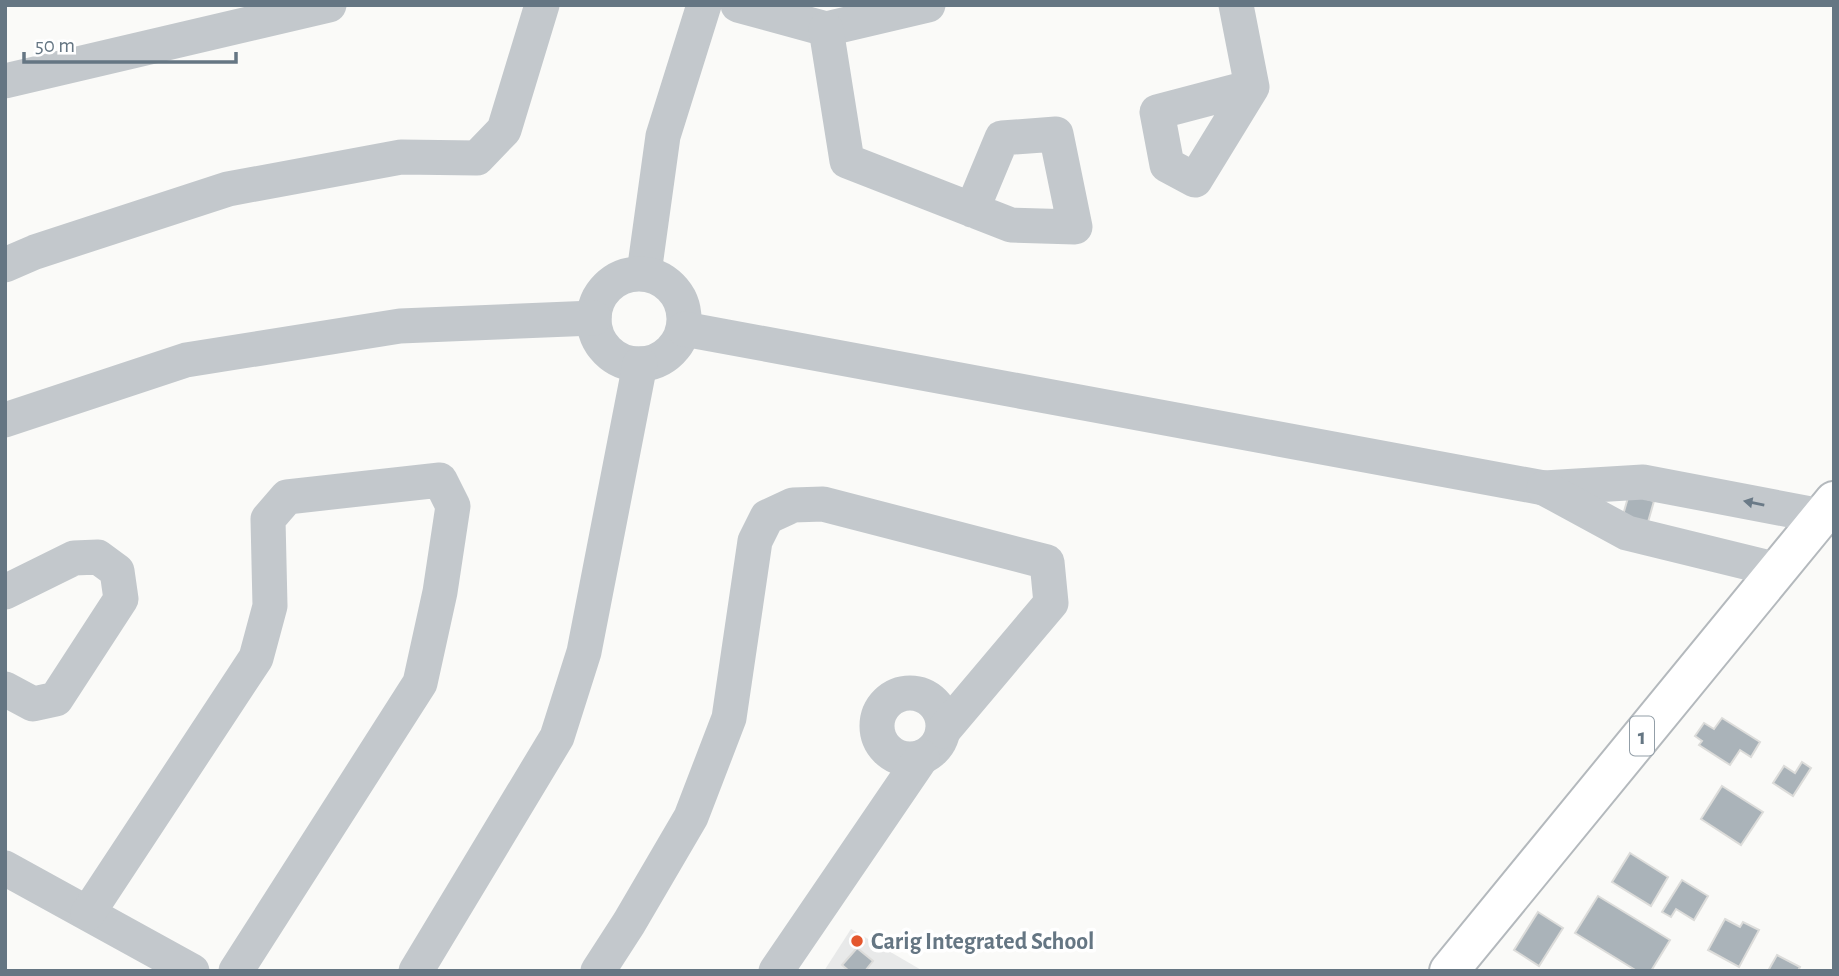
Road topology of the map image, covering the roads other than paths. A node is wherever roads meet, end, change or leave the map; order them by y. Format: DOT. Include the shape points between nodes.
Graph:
graph roads {
  1 [pos="329,5"];
  2 [pos="542,5"];
  3 [pos="704,5"];
  4 [pos="738,5"];
  5 [pos="928,5"];
  6 [pos="1236,5"];
  7 [pos="826,29"];
  8 [pos="5,80"];
  9 [pos="1252,87"];
  10 [pos="972,210"];
  11 [pos="5,265"];
  12 [pos="644,273"];
  13 [pos="593,318"];
  14 [pos="684,329"];
  15 [pos="640,364"];
  16 [pos="5,420"];
  17 [pos="1544,488"];
  18 [pos="1828,508"];
  19 [pos="1778,570"];
  20 [pos="5,592"];
  21 [pos="5,689"];
  22 [pos="5,868"];
  23 [pos="88,914"];
  24 [pos="192,971"];
  25 [pos="236,971"];
  26 [pos="416,971"];
  27 [pos="598,971"];
  28 [pos="776,971"];
  29 [pos="1449,971"];
  1 -- 8 [label="street"];
  2 -- 11 [label="street" via="504,130 477,158 401,157 228,190"];
  3 -- 12 [label="street" via="663,136"];
  4 -- 7 [label="street"];
  5 -- 7 [label="street"];
  6 -- 9 [label="street"];
  7 -- 10 [label="street" via="847,161"];
  12 -- 13 [label="street" via="628,274 603,290"];
  12 -- 14 [label="street" via="659,277 676,292 685,314"];
  13 -- 15 [label="street" via="599,338 612,355"];
  13 -- 16 [label="street" via="400,326 186,360"];
  14 -- 15 [label="street" via="667,355"];
  14 -- 17 [label="street"];
  15 -- 26 [label="street" via="584,652 557,737"];
  18 -- 17 [label="street, one-way" via="1643,482"];
  17 -- 19 [label="street" via="1627,533"];
  18 -- 19 [label="highway, 1"];
  19 -- 29 [label="highway, 1"];
  20 -- 21 [label="street" via="74,558 98,557 117,571 121,598 56,699 33,704"];
  22 -- 23 [label="street"];
  23 -- 24 [label="street"];
  23 -- 25 [label="street" via="256,658 270,606 268,519 287,497 440,480 453,506 420,683"];
  27 -- 28 [label="street" via="691,817 729,718 755,541 767,517 793,505 823,504 1047,562 1051,603 932,744"];
}
